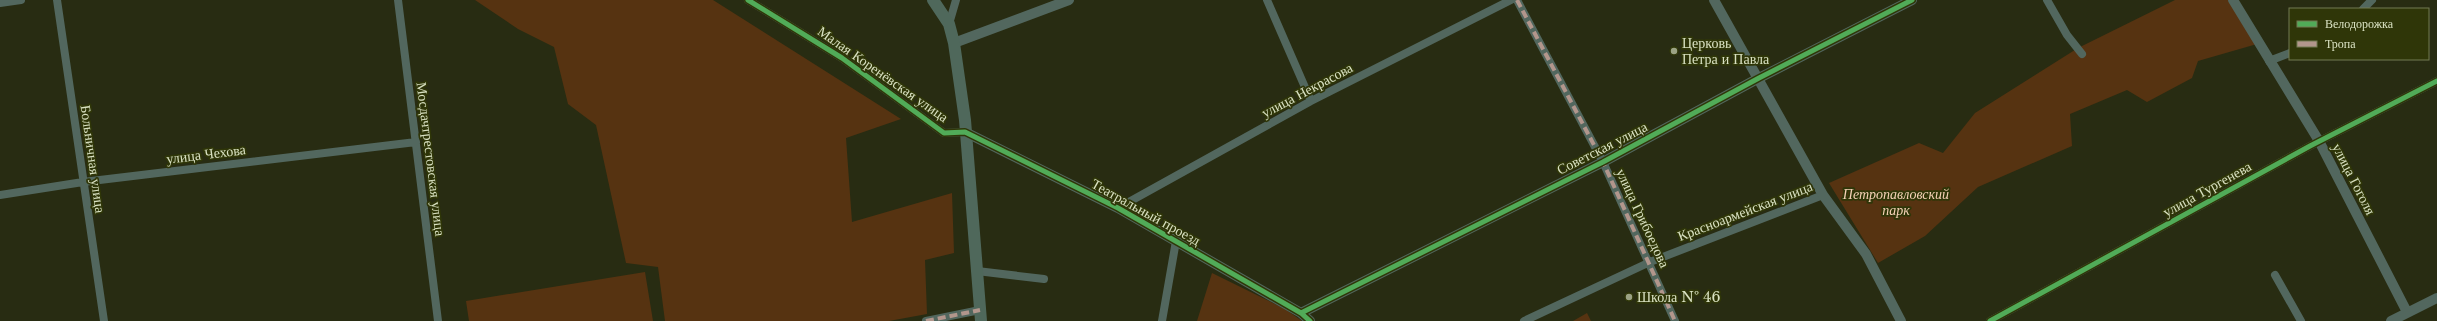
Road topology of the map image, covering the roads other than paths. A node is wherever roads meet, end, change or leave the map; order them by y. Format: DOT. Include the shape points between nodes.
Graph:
graph roads {
  1 [pos="21,0"];
  2 [pos="57,0"];
  3 [pos="398,0"];
  4 [pos="748,0"];
  5 [pos="933,0"];
  6 [pos="956,0"];
  7 [pos="1069,0"];
  8 [pos="1266,0"];
  9 [pos="1511,0"];
  10 [pos="1517,0"];
  11 [pos="1714,0"];
  12 [pos="1912,0"];
  13 [pos="2047,0"];
  14 [pos="2233,0"];
  15 [pos="2372,0"];
  16 [pos="0,3"];
  17 [pos="2364,8"];
  18 [pos="949,24"];
  19 [pos="954,43"];
  20 [pos="2289,53"];
  21 [pos="2082,54"];
  22 [pos="2269,61"];
  23 [pos="1759,78"];
  24 [pos="2437,81"];
  25 [pos="1311,102"];
  26 [pos="964,132"];
  27 [pos="2319,141"];
  28 [pos="416,142"];
  29 [pos="1603,162"];
  30 [pos="83,182"];
  31 [pos="0,194"];
  32 [pos="1823,195"];
  33 [pos="1118,208"];
  34 [pos="1176,241"];
  35 [pos="1650,262"];
  36 [pos="977,271"];
  37 [pos="2275,274"];
  38 [pos="1044,279"];
  39 [pos="2437,298"];
  40 [pos="2407,312"];
  41 [pos="1300,313"];
  42 [pos="981,316"];
  43 [pos="104,321"];
  44 [pos="438,321"];
  45 [pos="926,321"];
  46 [pos="1162,321"];
  47 [pos="1310,321"];
  48 [pos="1524,321"];
  49 [pos="1675,321"];
  50 [pos="1901,321"];
  51 [pos="1990,321"];
  52 [pos="2301,321"];
  53 [pos="2391,321"];
  1 -- 16 [label="street"];
  2 -- 30 [label="street, Больничная улица"];
  3 -- 28 [label="street, Мосдачтрестовская улица"];
  4 -- 26 [label="street, Малая Коренёвская улица" via="842,58 944,133"];
  5 -- 18 [label="main road"];
  6 -- 18 [label="street"];
  7 -- 19 [label="street"];
  8 -- 25 [label="street"];
  9 -- 25 [label="street, улица Некрасова"];
  10 -- 29 [label="street, улица Грибоедова"];
  11 -- 23 [label="street"];
  12 -- 23 [label="street, Советская улица"];
  13 -- 21 [label="street" via="2067,35"];
  14 -- 22 [label="street, улица Гоголя"];
  15 -- 17 [label="street"];
  18 -- 19 [label="main road"];
  19 -- 26 [label="main road" via="965,120"];
  20 -- 22 [label="street"];
  22 -- 27 [label="street, улица Гоголя"];
  23 -- 29 [label="street, Советская улица"];
  23 -- 32 [label="street"];
  24 -- 27 [label="street, улица Тургенева"];
  25 -- 33 [label="street, улица Некрасова"];
  26 -- 33 [label="street, Театральный проезд"];
  26 -- 36 [label="main road"];
  27 -- 40 [label="street, улица Гоголя"];
  27 -- 51 [label="street, улица Тургенева"];
  28 -- 30 [label="street, улица Чехова"];
  28 -- 44 [label="street, Мосдачтрестовская улица"];
  29 -- 35 [label="street, улица Грибоедова"];
  29 -- 41 [label="street, Советская улица"];
  30 -- 31 [label="street, улица Чехова"];
  30 -- 43 [label="street, Больничная улица"];
  32 -- 35 [label="street, Красноармейская улица"];
  32 -- 50 [label="street" via="1866,254"];
  33 -- 34 [label="street, Театральный проезд"];
  34 -- 41 [label="street, Театральный проезд"];
  34 -- 46 [label="street"];
  35 -- 48 [label="street, Красноармейская улица"];
  35 -- 49 [label="street, улица Грибоедова"];
  36 -- 38 [label="street"];
  36 -- 42 [label="main road"];
  37 -- 52 [label="street"];
  39 -- 40 [label="street"];
  40 -- 53 [label="street"];
  41 -- 47 [label="street, Театральный проезд"];
  42 -- 45 [label="street"];
}
